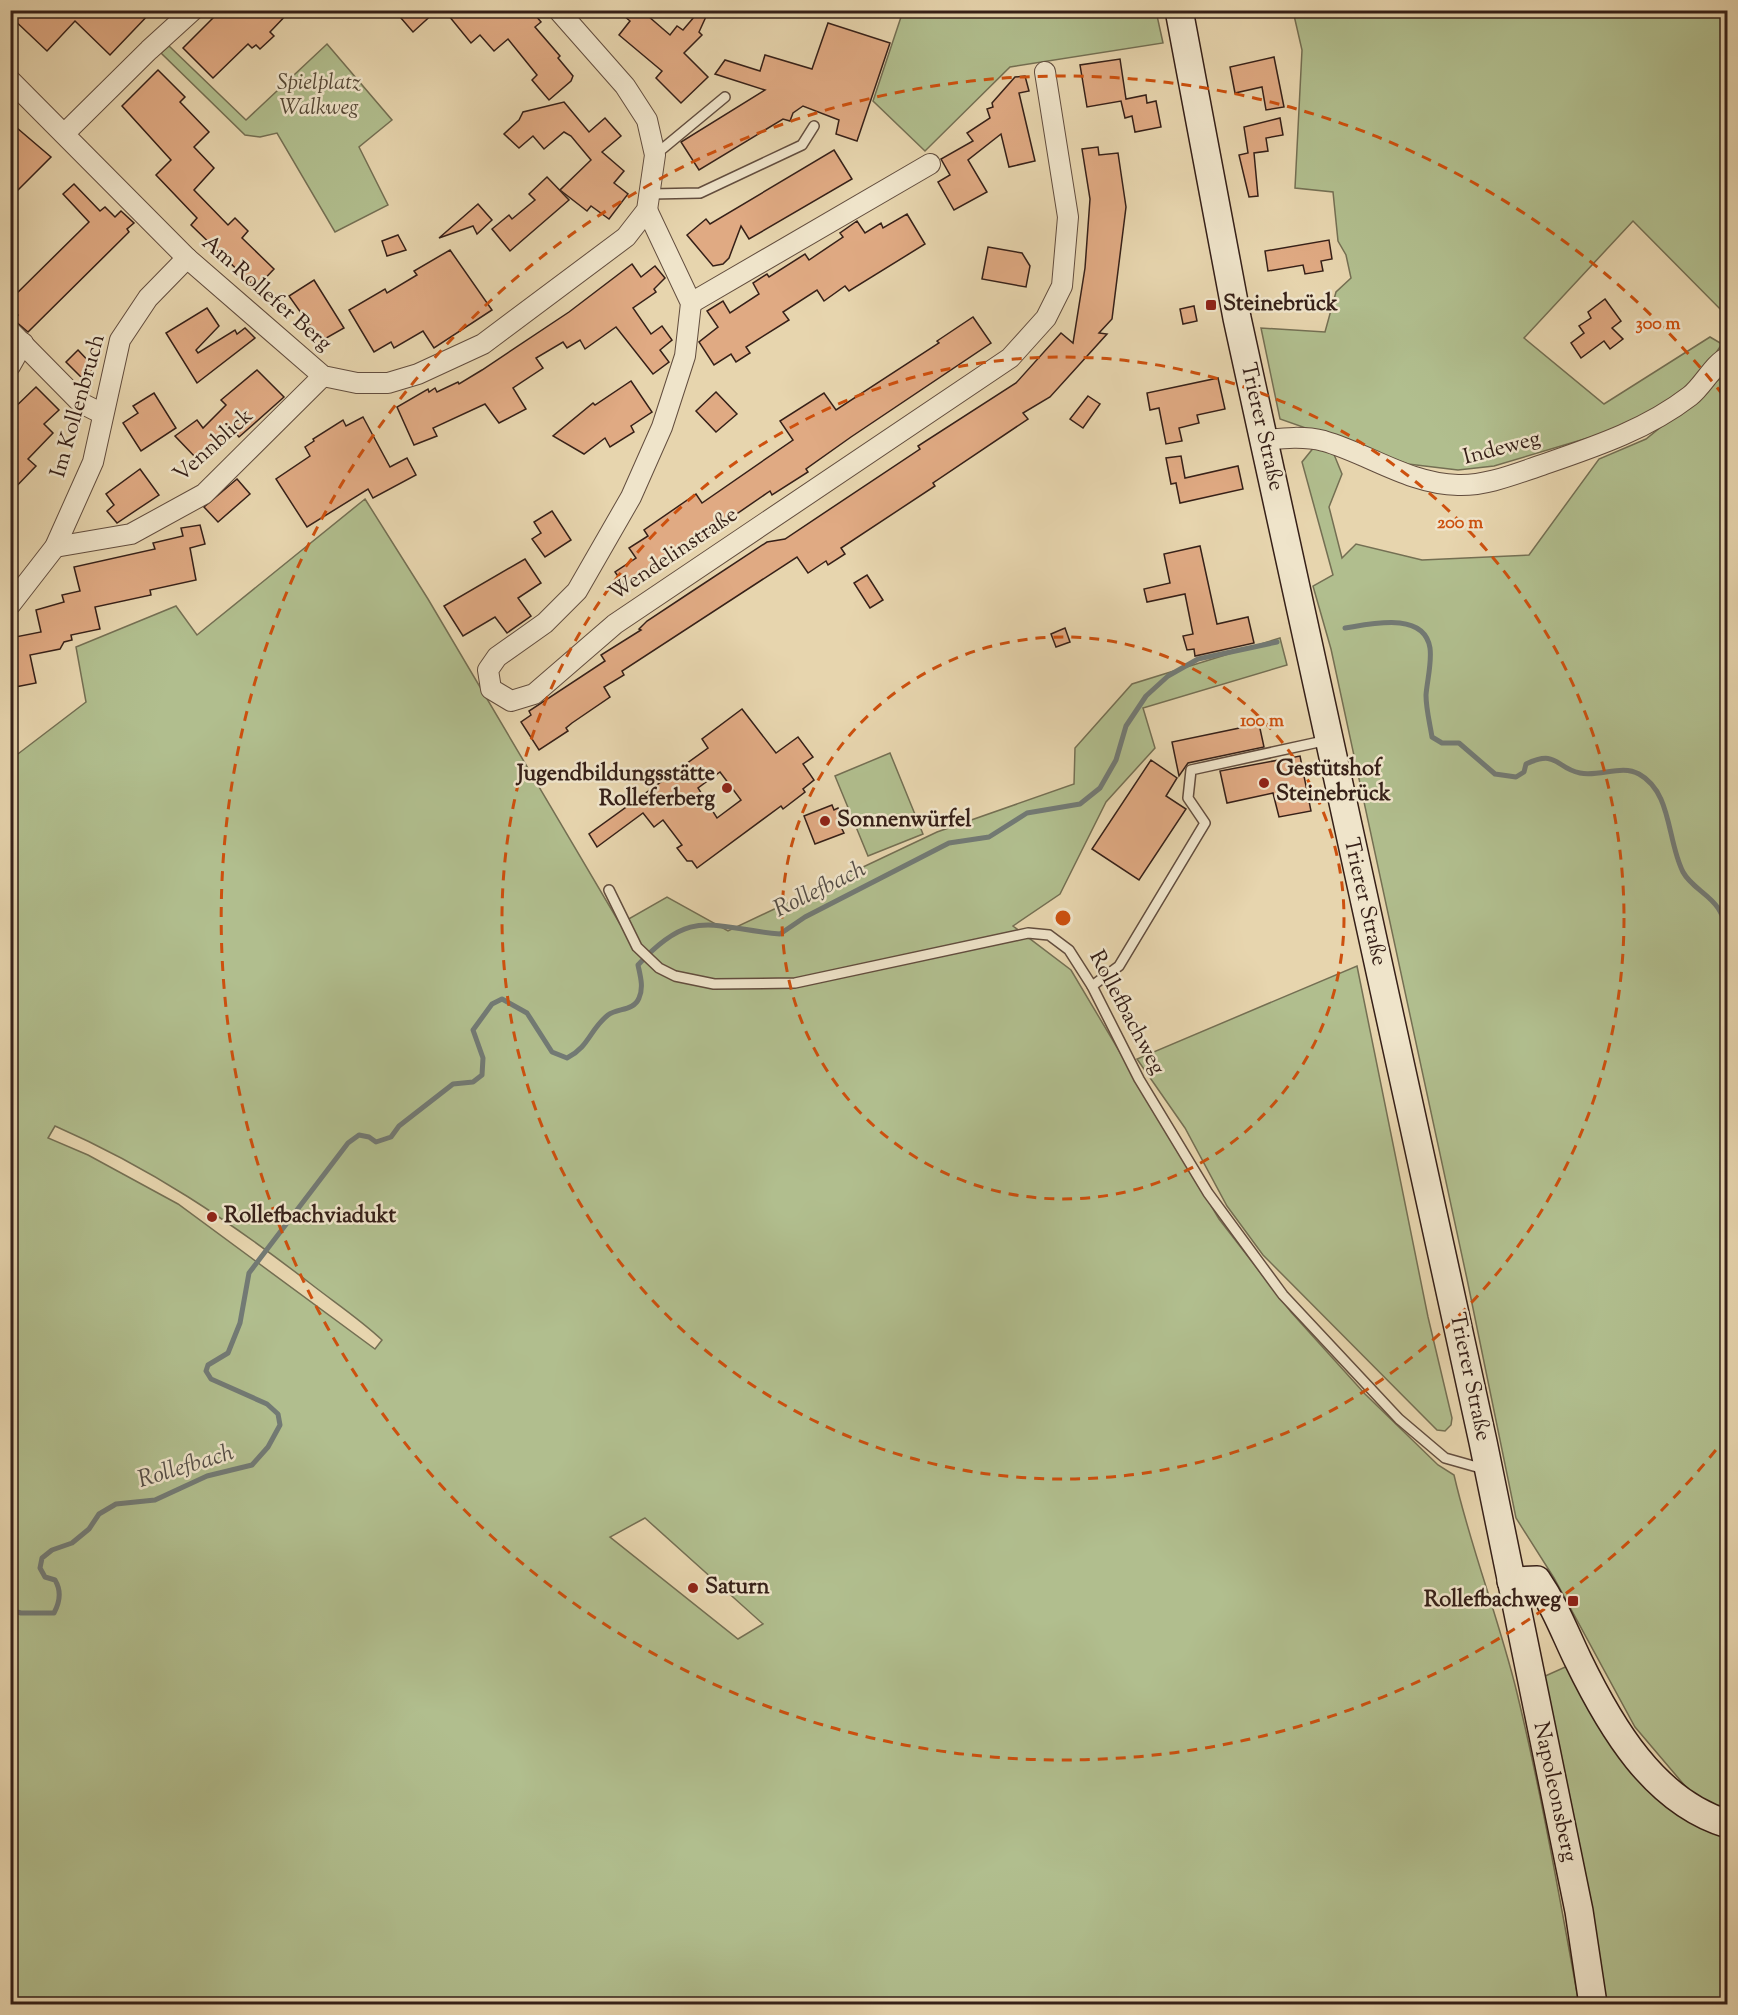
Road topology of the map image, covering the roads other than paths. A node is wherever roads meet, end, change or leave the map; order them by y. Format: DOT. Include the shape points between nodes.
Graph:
graph roads {
  1 [pos="192,10"];
  2 [pos="558,10"];
  3 [pos="1179,10"];
  4 [pos="1045,72"];
  5 [pos="10,80"];
  6 [pos="724,97"];
  7 [pos="814,126"];
  8 [pos="65,133"];
  9 [pos="655,156"];
  10 [pos="930,164"];
  11 [pos="649,202"];
  12 [pos="187,258"];
  13 [pos="691,303"];
  14 [pos="16,337"];
  15 [pos="1728,357"];
  16 [pos="10,366"];
  17 [pos="323,376"];
  18 [pos="103,414"];
  19 [pos="1265,440"];
  20 [pos="55,547"];
  21 [pos="10,605"];
  22 [pos="1328,740"];
  23 [pos="609,890"];
  24 [pos="1092,986"];
  25 [pos="1489,1470"];
  26 [pos="1511,1581"];
  27 [pos="1728,1824"];
  28 [pos="1593,2004"];
  1 -- 8 [label="street"];
  2 -- 9 [label="street" via="626,86 647,120"];
  3 -- 19 [label="main road, Trierer Straße" via="1237,318"];
  4 -- 13 [label="street, Wendelinstraße" via="1068,217 1062,286 1046,318 1010,358 615,624 534,693 511,701 501,698 491,689 488,670 497,657 545,623 577,591 631,497 662,428 685,356"];
  5 -- 8 [label="street, Am Rollefer Berg"];
  6 -- 9 [label="lane"];
  7 -- 11 [label="lane" via="802,145 700,193"];
  8 -- 12 [label="street, Am Rollefer Berg"];
  9 -- 11 [label="street"];
  10 -- 13 [label="street"];
  11 -- 13 [label="street"];
  11 -- 17 [label="street, Am Rollefer Berg" via="626,237 483,344 418,374 388,382"];
  12 -- 17 [label="street, Am Rollefer Berg"];
  12 -- 18 [label="street, Im Kollenbruch" via="148,298 120,340"];
  14 -- 16 [label="street"];
  14 -- 18 [label="street" via="81,403"];
  15 -- 19 [label="street, Indeweg" via="1690,396 1622,437 1496,480 1458,485 1418,479 1323,441 1292,437"];
  17 -- 20 [label="street, Vennblick" via="204,494 131,534"];
  18 -- 20 [label="street, Im Kollenbruch" via="93,462"];
  19 -- 22 [label="main road, Trierer Straße"];
  20 -- 21 [label="street, Im Kollenbruch"];
  22 -- 24 [label="lane" via="1191,770 1188,798 1205,823 1119,966"];
  22 -- 25 [label="main road, Trierer Straße"];
  23 -- 24 [label="lane, Rollefbachweg" via="637,947 659,968 675,976 714,984 795,983 1028,933 1050,935 1069,950"];
  24 -- 25 [label="lane, Rollefbachweg" via="1139,1080 1203,1184 1283,1295 1399,1419 1445,1458"];
  25 -- 26 [label="main road, Trierer Straße"];
  26 -- 27 [label="main road" via="1537,1580 1556,1608 1578,1660 1612,1722 1654,1780 1702,1816"];
  26 -- 28 [label="main road, Napoleonsberg" via="1579,1911"];
}
